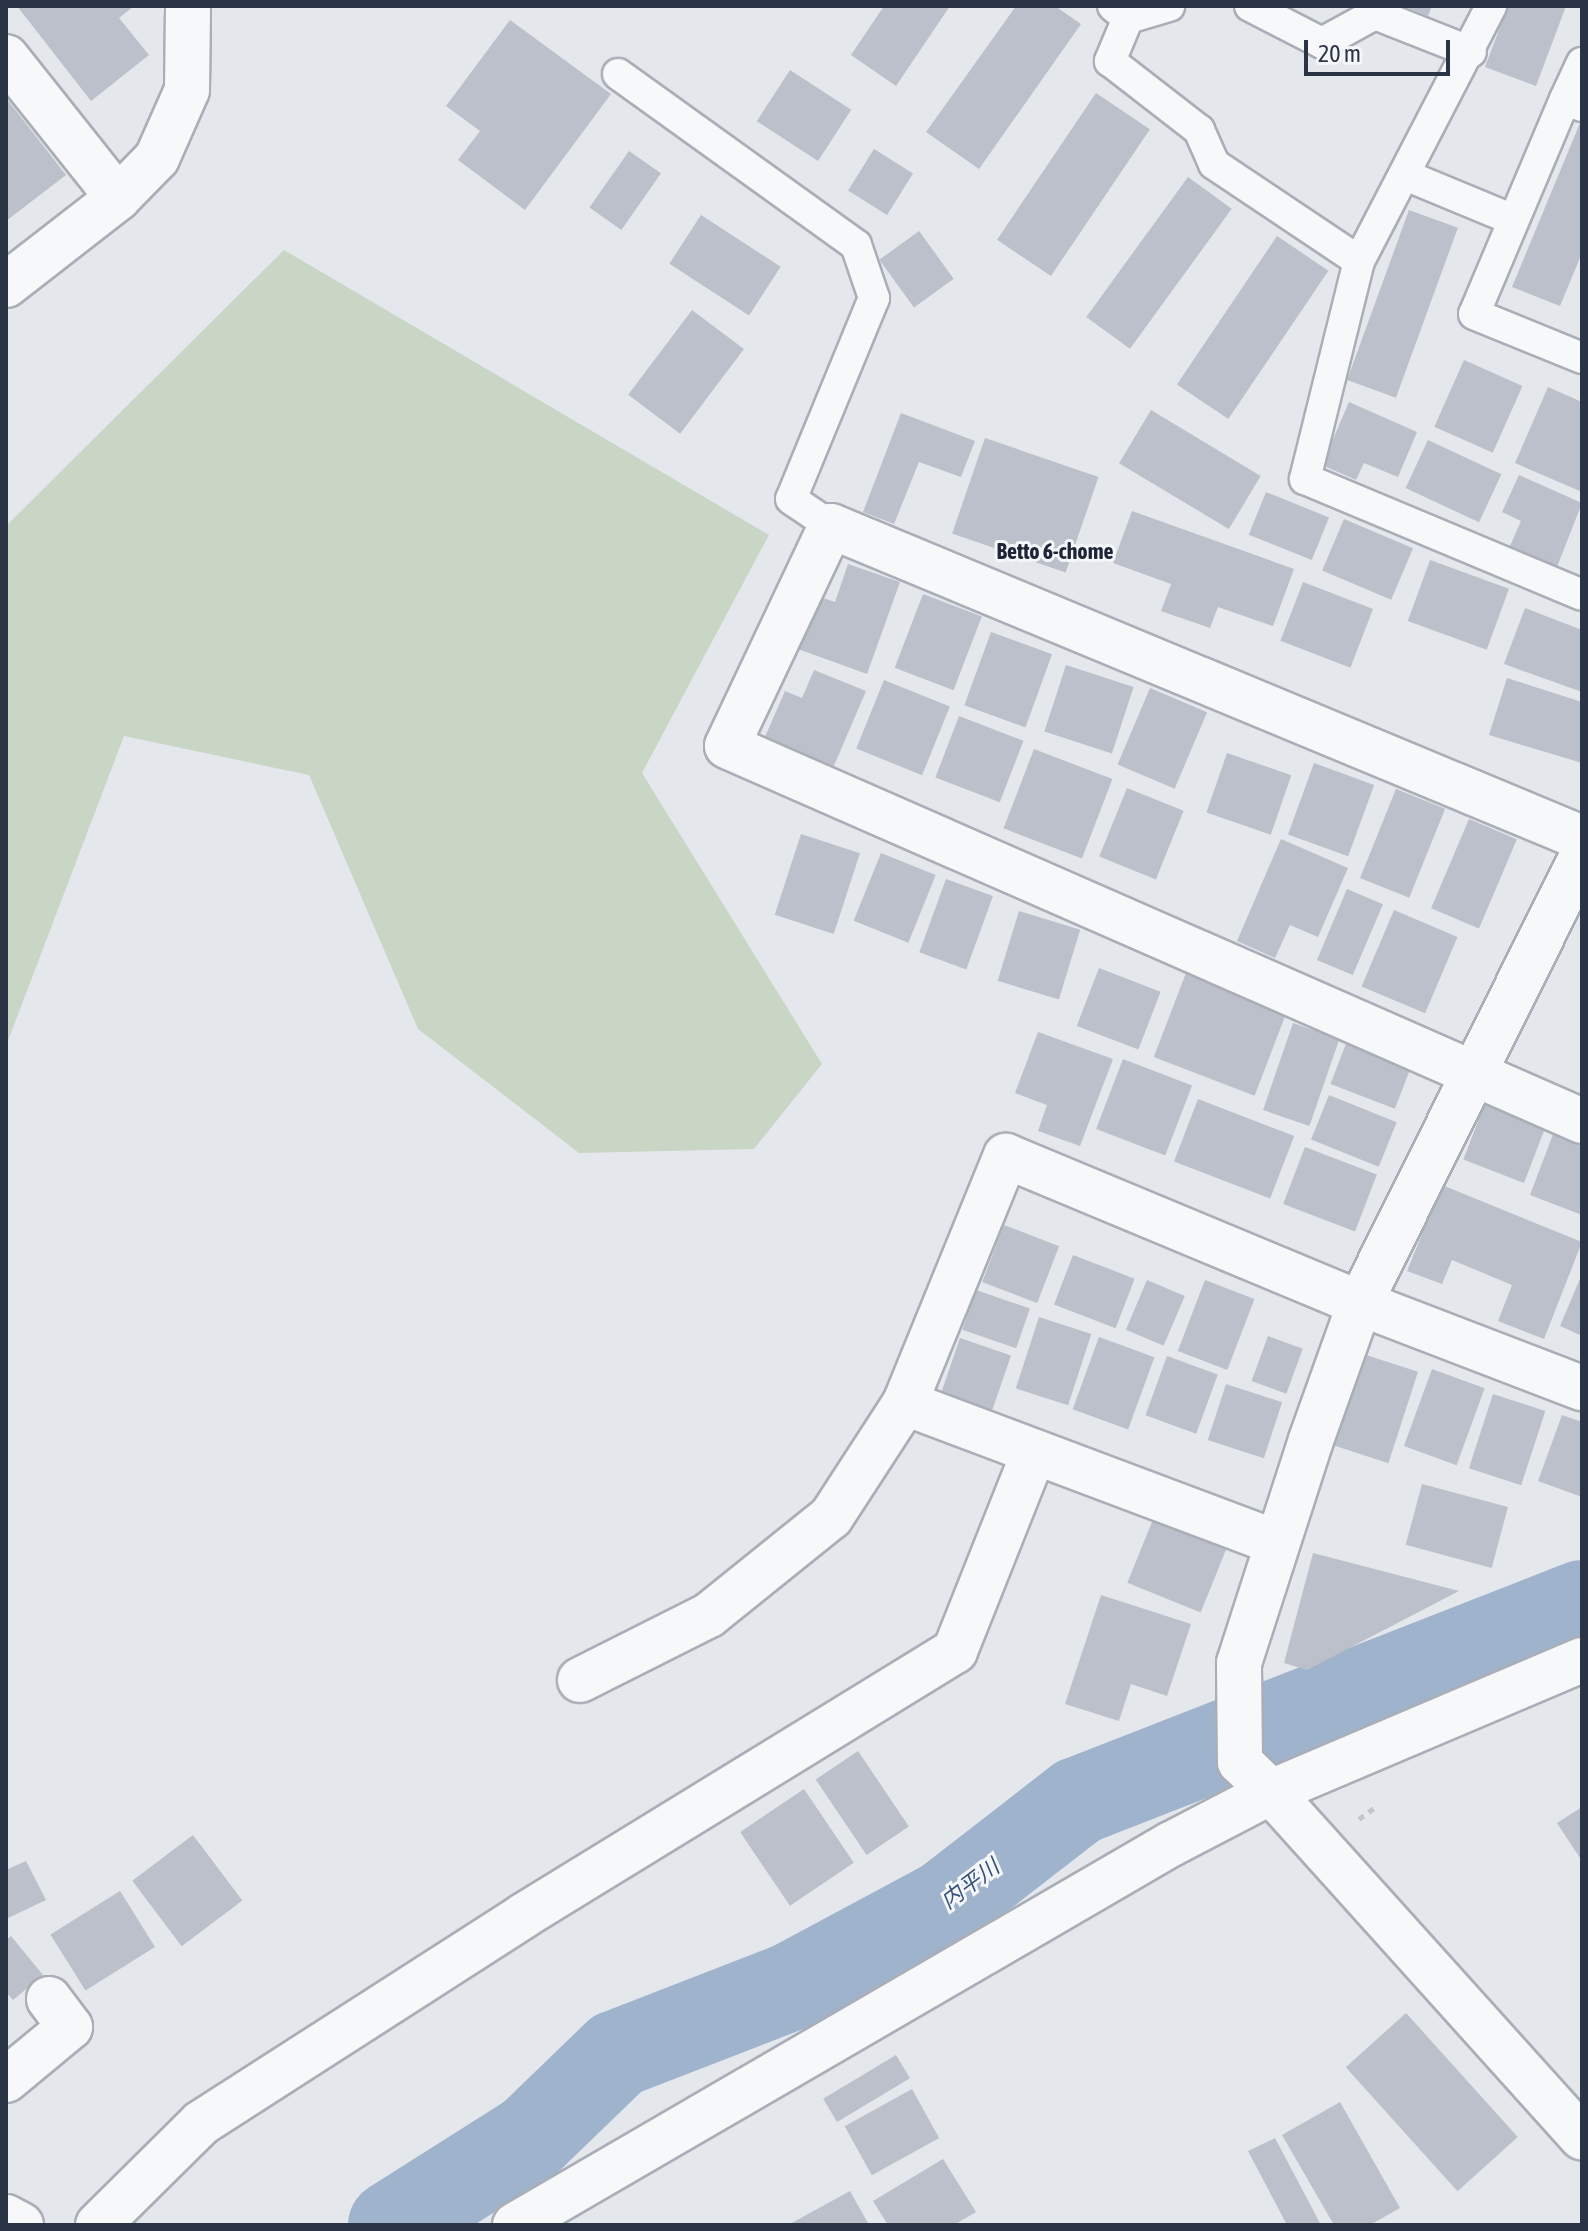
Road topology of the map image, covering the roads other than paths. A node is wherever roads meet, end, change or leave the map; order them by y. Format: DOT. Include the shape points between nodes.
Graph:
graph roads {
  1 [pos="188,6"];
  2 [pos="1169,6"];
  3 [pos="1250,6"];
  4 [pos="1491,6"];
  5 [pos="1121,12"];
  6 [pos="1471,52"];
  7 [pos="6,57"];
  8 [pos="1582,63"];
  9 [pos="618,74"];
  10 [pos="1574,102"];
  11 [pos="1405,175"];
  12 [pos="118,198"];
  13 [pos="1511,219"];
  14 [pos="1359,261"];
  15 [pos="6,285"];
  16 [pos="1582,358"];
  17 [pos="831,526"];
  18 [pos="1582,595"];
  19 [pos="1582,838"];
  20 [pos="1582,856"];
  21 [pos="1472,1070"];
  22 [pos="1582,1121"];
  23 [pos="1360,1303"];
  24 [pos="1582,1388"];
  25 [pos="905,1403"];
  26 [pos="1034,1452"];
  27 [pos="1277,1543"];
  28 [pos="1582,1660"];
  29 [pos="580,1680"];
  30 [pos="1271,1792"];
  31 [pos="49,1999"];
  32 [pos="6,2080"];
  33 [pos="1582,2138"];
  34 [pos="6,2217"];
  35 [pos="21,2225"];
  36 [pos="98,2225"];
  37 [pos="515,2225"];
  1 -- 12 [label="street" via="187,90 157,158"];
  2 -- 5 [label="lane"];
  3 -- 6 [label="lane" via="1322,43 1375,14"];
  4 -- 6 [label="lane"];
  5 -- 14 [label="lane" via="1110,61 1199,130 1214,164"];
  6 -- 11 [label="lane"];
  7 -- 12 [label="street"];
  8 -- 10 [label="lane"];
  9 -- 17 [label="lane" via="856,245 874,298 791,499"];
  10 -- 13 [label="lane"];
  11 -- 13 [label="lane"];
  11 -- 14 [label="lane"];
  12 -- 15 [label="street"];
  13 -- 16 [label="lane" via="1474,314"];
  14 -- 18 [label="lane" via="1305,479"];
  17 -- 19 [label="street"];
  17 -- 21 [label="street" via="727,746"];
  20 -- 21 [label="street"];
  21 -- 22 [label="street"];
  21 -- 23 [label="street"];
  23 -- 24 [label="street"];
  23 -- 25 [label="street" via="1006,1156"];
  23 -- 27 [label="street"];
  25 -- 26 [label="street"];
  25 -- 29 [label="street" via="831,1517 709,1615"];
  26 -- 27 [label="street"];
  26 -- 36 [label="street" via="955,1651 523,1916 201,2123"];
  27 -- 30 [label="street" via="1239,1663 1238,1692 1240,1762"];
  28 -- 30 [label="street"];
  30 -- 33 [label="street"];
  30 -- 37 [label="street" via="1014,1934"];
  31 -- 32 [label="street" via="70,2027"];
  34 -- 35 [label="street"];
}
